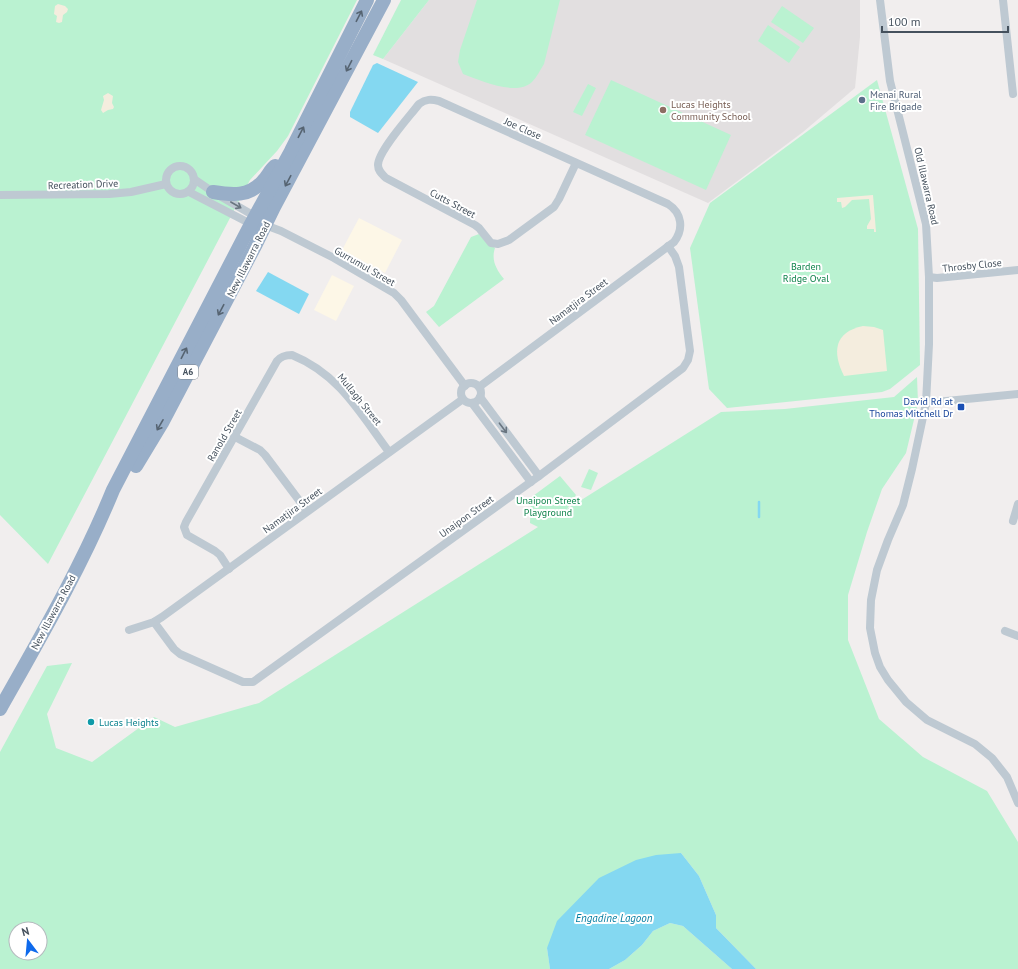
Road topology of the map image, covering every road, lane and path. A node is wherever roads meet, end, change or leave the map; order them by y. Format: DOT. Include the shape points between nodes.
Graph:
graph roads {
  1 [pos="367,0"];
  2 [pos="384,0"];
  3 [pos="880,0"];
  4 [pos="1002,0"];
  5 [pos="1013,94"];
  6 [pos="291,151"];
  7 [pos="576,163"];
  8 [pos="379,170"];
  9 [pos="194,179"];
  10 [pos="166,184"];
  11 [pos="189,192"];
  12 [pos="213,192"];
  13 [pos="0,195"];
  14 [pos="257,221"];
  15 [pos="681,224"];
  16 [pos="668,246"];
  17 [pos="1018,270"];
  18 [pos="929,277"];
  19 [pos="288,355"];
  20 [pos="465,386"];
  21 [pos="479,387"];
  22 [pos="1018,394"];
  23 [pos="480,397"];
  24 [pos="463,399"];
  25 [pos="472,403"];
  26 [pos="926,403"];
  27 [pos="235,437"];
  28 [pos="389,452"];
  29 [pos="539,476"];
  30 [pos="531,482"];
  31 [pos="1018,504"];
  32 [pos="307,511"];
  33 [pos="1013,521"];
  34 [pos="229,569"];
  35 [pos="154,622"];
  36 [pos="129,630"];
  37 [pos="1005,631"];
  38 [pos="1018,636"];
  39 [pos="0,709"];
  40 [pos="1018,803"];
  6 -- 1 [label="highway, New Illawarra Road / A6, one-way"];
  2 -- 14 [label="highway, New Illawarra Road / A6, one-way"];
  3 -- 18 [label="street, Old Illawarra Road" via="890,81 926,224"];
  4 -- 5 [label="street"];
  6 -- 12 [label="highway" via="249,192 232,195"];
  6 -- 14 [label="highway, New Illawarra Road / A6"];
  7 -- 8 [label="street, Joe Close" via="439,101 429,99 419,104 385,148 379,159"];
  7 -- 8 [label="street, Cutts Street" via="554,207 509,240 498,244 491,243 475,225 386,178"];
  7 -- 15 [label="street, Joe Close" via="668,204 677,212"];
  9 -- 10 [label="street" via="188,168 175,166 166,175"];
  9 -- 11 [label="street"];
  9 -- 12 [label="street"];
  10 -- 11 [label="street" via="173,193"];
  10 -- 13 [label="street, Recreation Drive" via="109,194"];
  11 -- 14 [label="street"];
  12 -- 14 [label="street, one-way"];
  14 -- 20 [label="street, Gurrumul Street" via="327,255 394,293"];
  14 -- 39 [label="highway, New Illawarra Road / A6" via="162,423 119,494 104,513 49,621"];
  15 -- 16 [label="street, Namatjira Street" via="678,237"];
  16 -- 21 [label="street, Namatjira Street"];
  16 -- 29 [label="street, Unaipon Street" via="679,267 690,351 688,360 683,368"];
  17 -- 18 [label="street, Throsby Close"];
  18 -- 26 [label="street, Old Illawarra Road"];
  19 -- 27 [label="street, Ranold Street" via="277,361"];
  19 -- 28 [label="street, Mullagh Street" via="317,367 337,384"];
  20 -- 21 [label="street" via="474,384"];
  20 -- 24 [label="street" via="461,390"];
  21 -- 23 [label="street"];
  22 -- 26 [label="street"];
  23 -- 25 [label="street"];
  23 -- 29 [label="street, one-way"];
  24 -- 25 [label="street"];
  24 -- 28 [label="street, Namatjira Street"];
  25 -- 30 [label="street"];
  26 -- 40 [label="street, Old Illawarra Road" via="903,505 877,570 871,600 870,628 875,652 888,680 906,702 926,720 975,744 992,758 1007,777"];
  27 -- 32 [label="street" via="265,455"];
  27 -- 34 [label="street, Ranold Street" via="184,527 190,537 220,555"];
  28 -- 32 [label="street, Namatjira Street"];
  29 -- 30 [label="street, Unaipon Street"];
  30 -- 35 [label="street, Unaipon Street" via="253,682 243,682 180,654"];
  31 -- 33 [label="street"];
  32 -- 34 [label="street, Namatjira Street"];
  34 -- 35 [label="street, Namatjira Street"];
  35 -- 36 [label="street, Namatjira Street"];
  37 -- 38 [label="street"];
}
